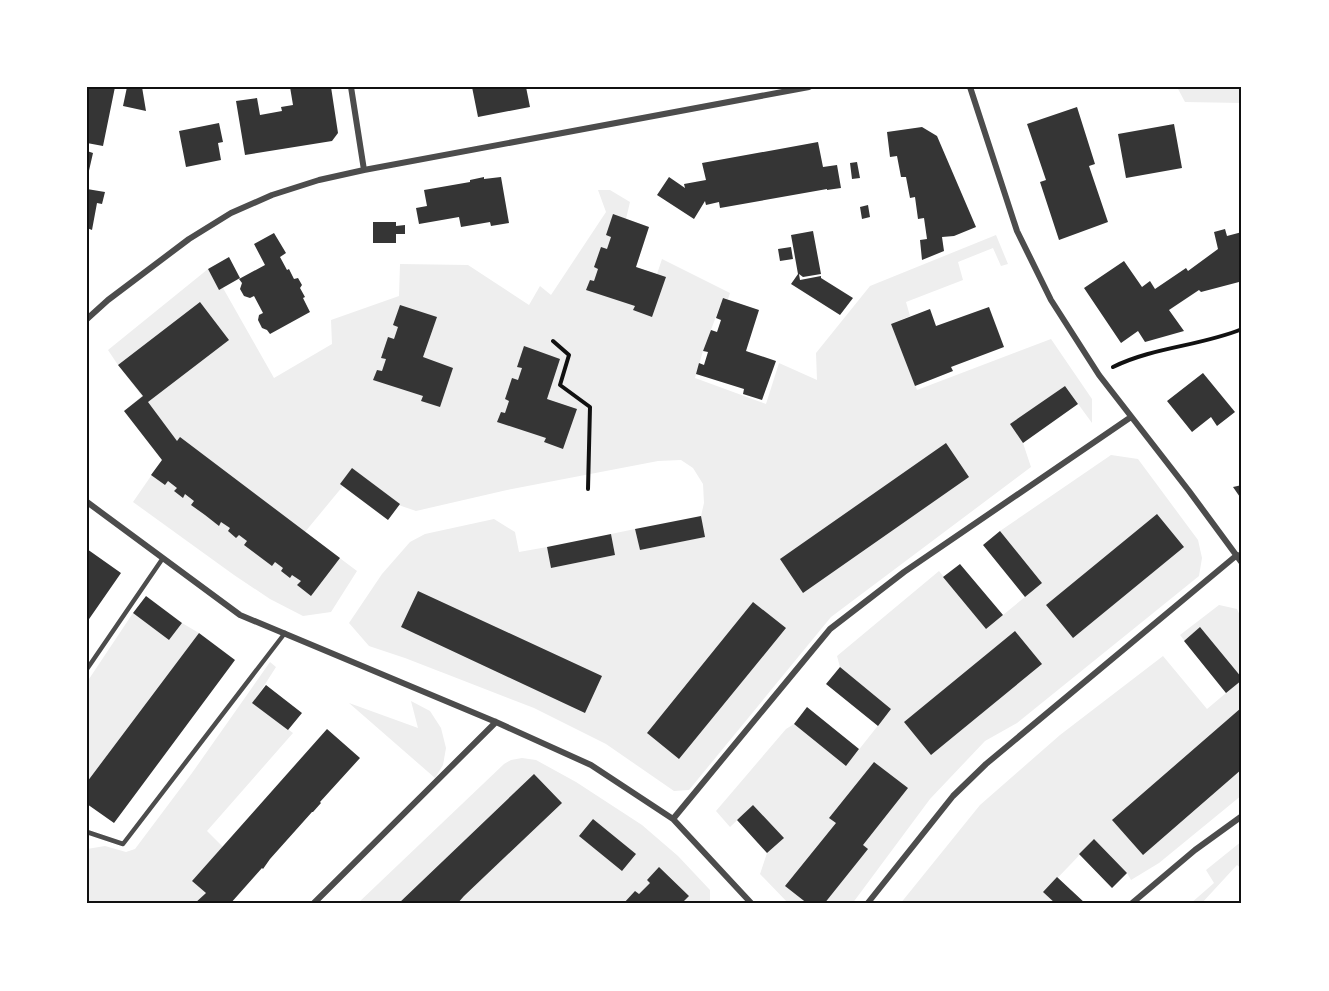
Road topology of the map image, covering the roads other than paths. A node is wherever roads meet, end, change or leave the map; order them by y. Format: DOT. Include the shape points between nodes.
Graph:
graph roads {
  1 [pos="351,87"];
  2 [pos="809,87"];
  3 [pos="970,87"];
  4 [pos="364,170"];
  5 [pos="87,319"];
  6 [pos="1131,417"];
  7 [pos="87,502"];
  8 [pos="1237,555"];
  9 [pos="163,558"];
  10 [pos="1242,563"];
  11 [pos="285,633"];
  12 [pos="87,669"];
  13 [pos="496,722"];
  14 [pos="1242,816"];
  15 [pos="673,819"];
  16 [pos="87,832"];
  17 [pos="749,903"];
  18 [pos="314,904"];
  19 [pos="867,904"];
  20 [pos="1131,904"];
  1 -- 4 [label="street"];
  2 -- 4 [label="street"];
  3 -- 6 [label="street" via="1017,231 1051,300"];
  4 -- 5 [label="street" via="272,195 231,213 189,239"];
  6 -- 8 [label="street"];
  6 -- 15 [label="street" via="904,572 830,629"];
  7 -- 9 [label="street"];
  8 -- 10 [label="street"];
  8 -- 19 [label="street" via="953,796"];
  9 -- 11 [label="street" via="240,615"];
  9 -- 12 [label="lane"];
  11 -- 13 [label="street"];
  11 -- 16 [label="lane" via="123,844"];
  13 -- 15 [label="street" via="591,765"];
  13 -- 18 [label="street"];
  14 -- 20 [label="street"];
  15 -- 17 [label="street"];
}
